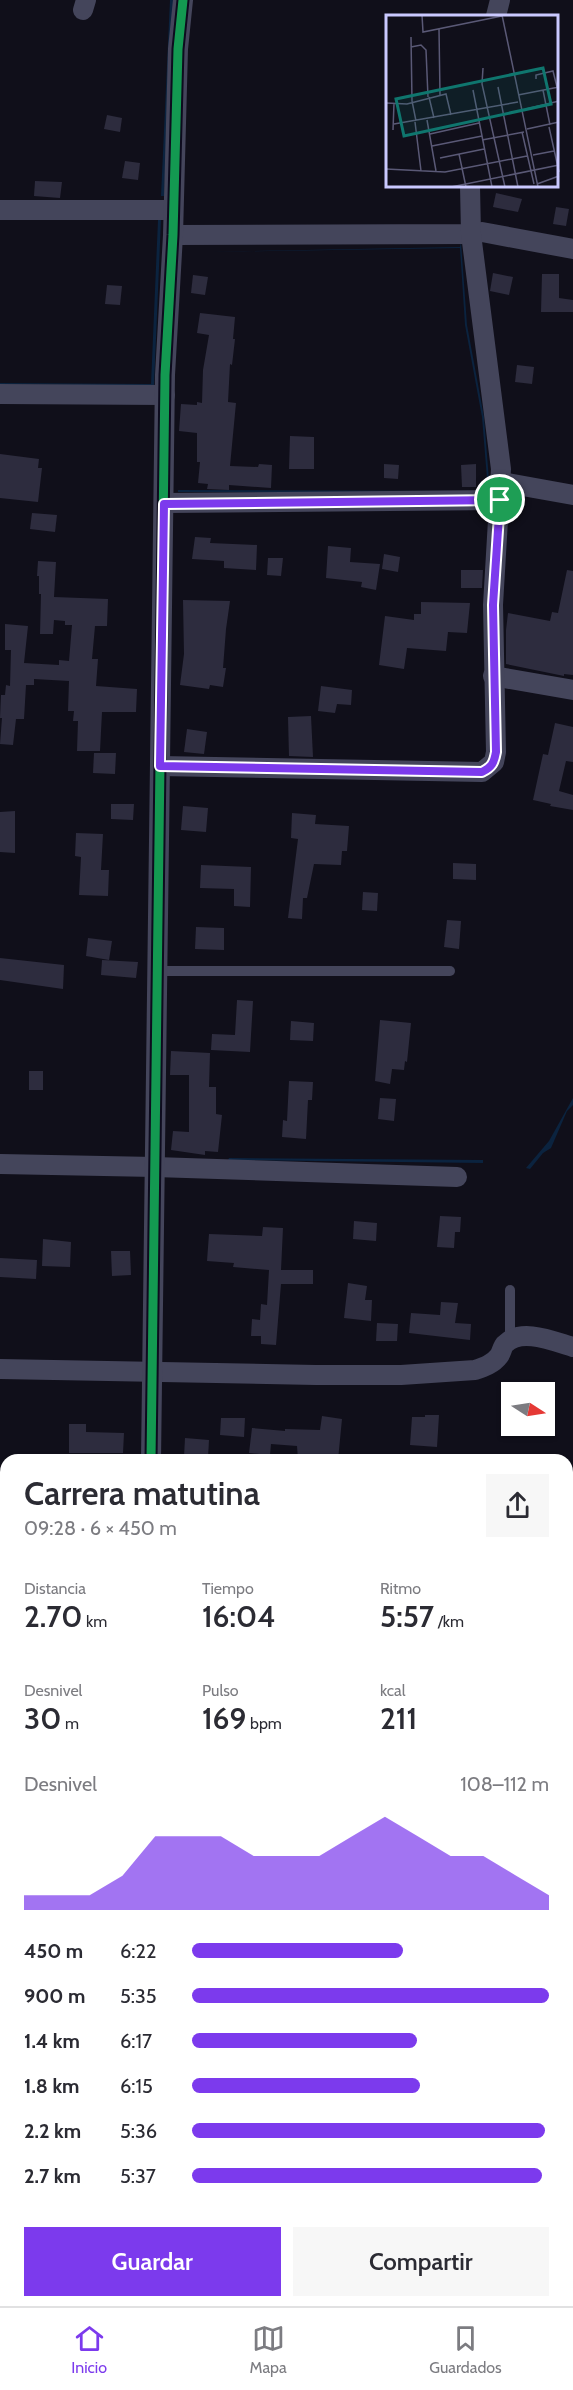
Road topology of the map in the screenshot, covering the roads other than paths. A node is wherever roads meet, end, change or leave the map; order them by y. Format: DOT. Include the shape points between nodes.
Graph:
graph roads {
  1 [pos="183,0"];
  2 [pos="500,0"];
  3 [pos="496,15"];
  4 [pos="470,188"];
  5 [pos="0,210"];
  6 [pos="173,210"];
  7 [pos="471,234"];
  8 [pos="172,235"];
  9 [pos="573,249"];
  10 [pos="0,394"];
  11 [pos="165,395"];
  12 [pos="500,491"];
  13 [pos="573,495"];
  14 [pos="164,504"];
  15 [pos="493,676"];
  16 [pos="573,690"];
  17 [pos="160,766"];
  18 [pos="157,971"];
  19 [pos="450,971"];
  20 [pos="0,1164"];
  21 [pos="155,1167"];
  22 [pos="457,1177"];
  23 [pos="510,1290"];
  24 [pos="510,1340"];
  25 [pos="573,1347"];
  26 [pos="0,1369"];
  27 [pos="152,1370"];
  28 [pos="151,1454"];
  1 -- 6 [label="street"];
  2 -- 3 [label="street"];
  4 -- 7 [label="street"];
  5 -- 6 [label="street"];
  6 -- 8 [label="street"];
  7 -- 8 [label="street"];
  7 -- 9 [label="street" via="493,232"];
  7 -- 12 [label="street"];
  8 -- 11 [label="street"];
  10 -- 11 [label="street"];
  11 -- 14 [label="street"];
  12 -- 13 [label="street"];
  12 -- 14 [label="street"];
  12 -- 15 [label="street"];
  14 -- 17 [label="street"];
  15 -- 16 [label="street"];
  15 -- 17 [label="street" via="496,752 494,762 482,772"];
  17 -- 18 [label="street"];
  18 -- 19 [label="lane"];
  18 -- 21 [label="street"];
  20 -- 21 [label="street"];
  21 -- 22 [label="street"];
  21 -- 27 [label="street"];
  23 -- 24 [label="lane"];
  24 -- 25 [label="street" via="529,1337"];
  24 -- 27 [label="street" via="497,1359 484,1367 440,1373 316,1375"];
  26 -- 27 [label="street"];
  27 -- 28 [label="street"];
}
